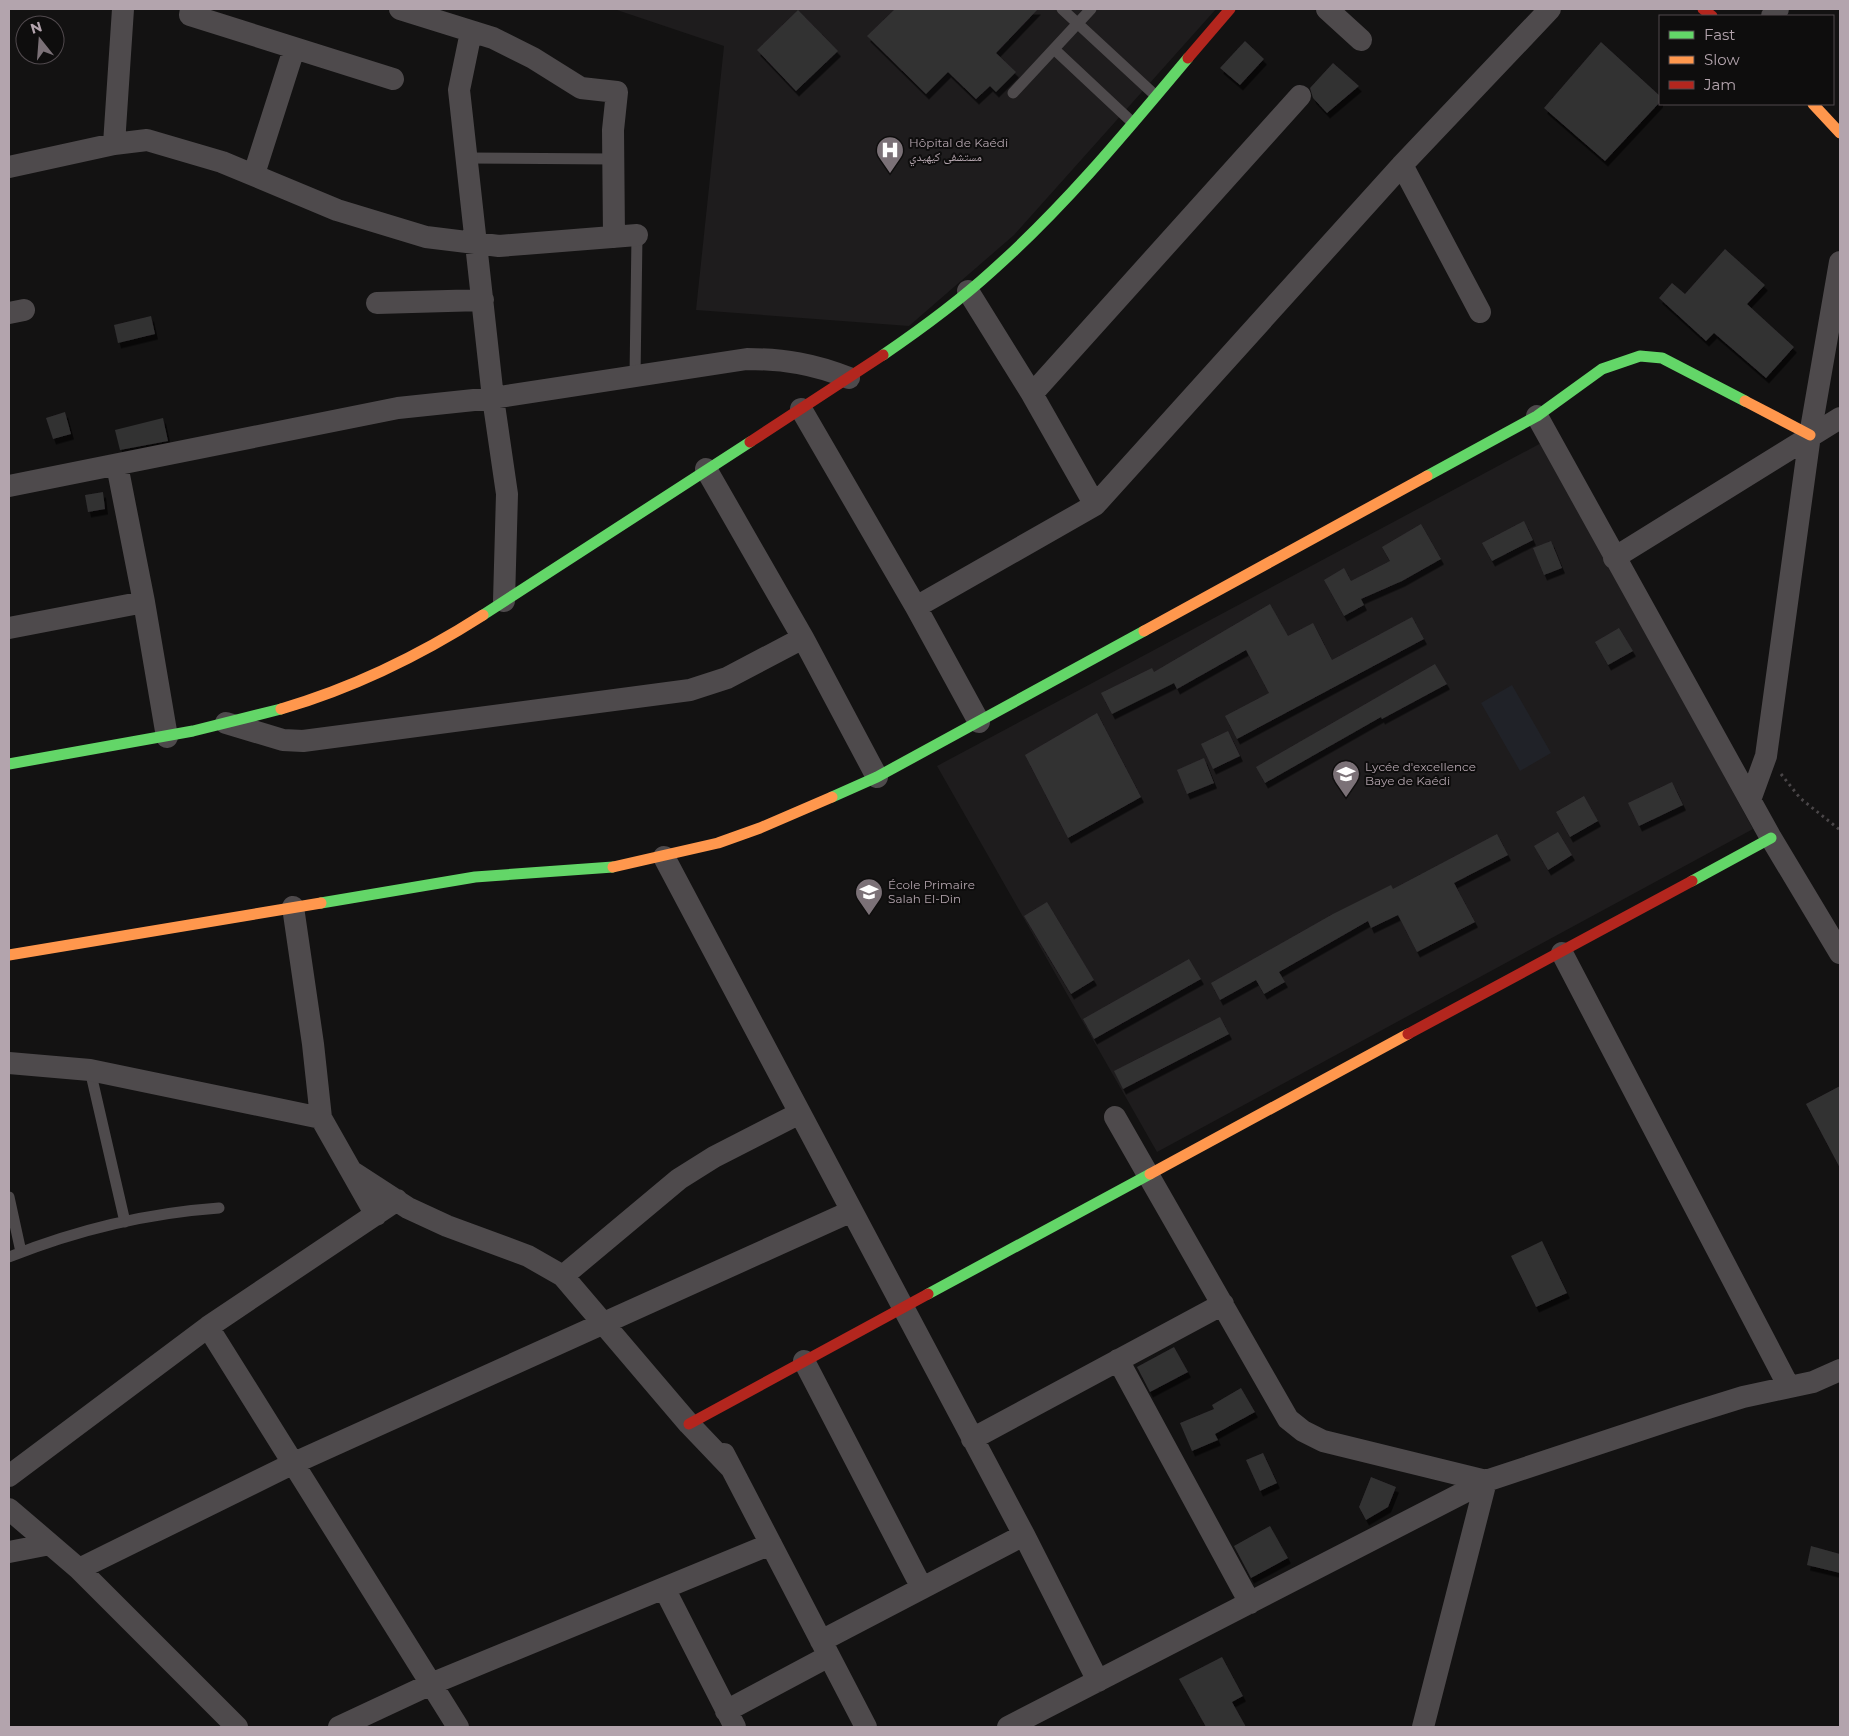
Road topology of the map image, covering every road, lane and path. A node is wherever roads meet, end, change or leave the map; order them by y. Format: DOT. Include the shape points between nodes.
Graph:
graph roads {
  1 [pos="123,9"];
  2 [pos="191,9"];
  3 [pos="400,9"];
  4 [pos="1062,9"];
  5 [pos="1091,9"];
  6 [pos="1230,9"];
  7 [pos="1327,9"];
  8 [pos="1550,9"];
  9 [pos="1078,24"];
  10 [pos="471,32"];
  11 [pos="1361,40"];
  12 [pos="294,49"];
  13 [pos="1054,49"];
  14 [pos="393,79"];
  15 [pos="1013,93"];
  16 [pos="1156,96"];
  17 [pos="1300,96"];
  18 [pos="1815,105"];
  19 [pos="1134,123"];
  20 [pos="1840,133"];
  21 [pos="114,144"];
  22 [pos="467,158"];
  23 [pos="613,159"];
  24 [pos="1402,165"];
  25 [pos="9,167"];
  26 [pos="254,174"];
  27 [pos="637,235"];
  28 [pos="614,237"];
  29 [pos="477,243"];
  30 [pos="1840,262"];
  31 [pos="968,291"];
  32 [pos="482,300"];
  33 [pos="377,303"];
  34 [pos="1480,312"];
  35 [pos="635,377"];
  36 [pos="849,378"];
  37 [pos="1032,394"];
  38 [pos="493,398"];
  39 [pos="801,409"];
  40 [pos="1537,416"];
  41 [pos="1840,418"];
  42 [pos="1810,435"];
  43 [pos="116,464"];
  44 [pos="706,469"];
  45 [pos="9,486"];
  46 [pos="1094,505"];
  47 [pos="1614,558"];
  48 [pos="504,601"];
  49 [pos="144,602"];
  50 [pos="916,608"];
  51 [pos="9,628"];
  52 [pos="803,638"];
  53 [pos="979,722"];
  54 [pos="226,723"];
  55 [pos="167,737"];
  56 [pos="1766,756"];
  57 [pos="9,764"];
  58 [pos="877,777"];
  59 [pos="1750,800"];
  60 [pos="1840,830"];
  61 [pos="1771,838"];
  62 [pos="664,857"];
  63 [pos="293,907"];
  64 [pos="1562,952"];
  65 [pos="1840,953"];
  66 [pos="9,955"];
  67 [pos="9,1063"];
  68 [pos="90,1070"];
  69 [pos="800,1114"];
  70 [pos="1115,1117"];
  71 [pos="321,1118"];
  72 [pos="351,1171"];
  73 [pos="1149,1176"];
  74 [pos="9,1197"];
  75 [pos="397,1200"];
  76 [pos="219,1208"];
  77 [pos="852,1212"];
  78 [pos="376,1214"];
  79 [pos="125,1222"];
  80 [pos="21,1252"];
  81 [pos="9,1257"];
  82 [pos="563,1276"];
  83 [pos="1222,1304"];
  84 [pos="904,1308"];
  85 [pos="603,1325"];
  86 [pos="208,1327"];
  87 [pos="1118,1360"];
  88 [pos="804,1361"];
  89 [pos="1840,1370"];
  90 [pos="1789,1387"];
  91 [pos="696,1420"];
  92 [pos="972,1439"];
  93 [pos="292,1464"];
  94 [pos="9,1476"];
  95 [pos="1486,1481"];
  96 [pos="9,1509"];
  97 [pos="1024,1535"];
  98 [pos="50,1544"];
  99 [pos="771,1544"];
  100 [pos="9,1552"];
  101 [pos="79,1569"];
  102 [pos="664,1588"];
  103 [pos="922,1588"];
  104 [pos="1250,1603"];
  105 [pos="825,1649"];
  106 [pos="1098,1681"];
  107 [pos="431,1684"];
  108 [pos="730,1719"];
  109 [pos="237,1727"];
  110 [pos="339,1727"];
  111 [pos="458,1727"];
  112 [pos="866,1727"];
  113 [pos="1008,1727"];
  114 [pos="1423,1727"];
  1 -- 21 [label="street"];
  2 -- 12 [label="street" via="190,15"];
  3 -- 10 [label="street"];
  4 -- 9 [label="lane"];
  5 -- 9 [label="lane"];
  6 -- 16 [label="street"];
  7 -- 11 [label="street"];
  8 -- 24 [label="street"];
  9 -- 13 [label="lane"];
  9 -- 16 [label="lane"];
  10 -- 22 [label="street" via="459,90"];
  10 -- 23 [label="street" via="493,38 525,54 581,88 617,92"];
  12 -- 14 [label="street"];
  12 -- 26 [label="street"];
  13 -- 15 [label="lane"];
  13 -- 19 [label="lane"];
  16 -- 19 [label="street"];
  17 -- 37 [label="street"];
  18 -- 20 [label="street"];
  19 -- 31 [label="street" via="1011,255"];
  21 -- 25 [label="street"];
  21 -- 26 [label="street" via="146,140"];
  22 -- 23 [label="lane"];
  22 -- 29 [label="street"];
  23 -- 28 [label="street"];
  24 -- 34 [label="street"];
  24 -- 46 [label="street"];
  26 -- 29 [label="street" via="337,210 426,237"];
  27 -- 28 [label="street"];
  27 -- 35 [label="lane"];
  28 -- 29 [label="street" via="499,246"];
  29 -- 32 [label="street"];
  30 -- 42 [label="street"];
  31 -- 36 [label="street" via="910,337"];
  31 -- 37 [label="street"];
  32 -- 33 [label="street"];
  32 -- 38 [label="street"];
  35 -- 36 [label="street" via="747,358 806,363"];
  35 -- 38 [label="street"];
  36 -- 39 [label="street"];
  37 -- 46 [label="street"];
  38 -- 43 [label="street" via="398,408"];
  38 -- 48 [label="street" via="507,494"];
  39 -- 44 [label="street"];
  39 -- 50 [label="street"];
  40 -- 42 [label="street" via="1602,369 1640,356 1662,358"];
  40 -- 47 [label="street"];
  40 -- 53 [label="street"];
  41 -- 42 [label="street"];
  42 -- 47 [label="street"];
  42 -- 56 [label="street"];
  43 -- 45 [label="street"];
  43 -- 49 [label="street"];
  44 -- 48 [label="street"];
  44 -- 52 [label="street"];
  46 -- 50 [label="street"];
  47 -- 59 [label="street"];
  48 -- 54 [label="street" via="416,656 337,691 302,704"];
  49 -- 51 [label="street"];
  49 -- 55 [label="street"];
  50 -- 53 [label="street"];
  52 -- 54 [label="street" via="727,678 690,690 303,741 283,740"];
  52 -- 58 [label="street"];
  53 -- 58 [label="street"];
  54 -- 55 [label="street"];
  55 -- 57 [label="street"];
  56 -- 59 [label="street"];
  56 -- 60 [label="path" via="1800,798"];
  58 -- 62 [label="street" via="760,828"];
  59 -- 61 [label="street"];
  61 -- 64 [label="street"];
  61 -- 65 [label="street"];
  62 -- 63 [label="street" via="612,868 475,877"];
  62 -- 69 [label="street"];
  63 -- 66 [label="street"];
  63 -- 71 [label="street"];
  64 -- 73 [label="street"];
  64 -- 90 [label="street"];
  67 -- 68 [label="street"];
  68 -- 71 [label="street"];
  68 -- 79 [label="lane"];
  69 -- 77 [label="street"];
  69 -- 82 [label="street" via="698,1166"];
  70 -- 73 [label="street"];
  71 -- 72 [label="street"];
  72 -- 75 [label="street"];
  72 -- 78 [label="street"];
  73 -- 83 [label="street"];
  73 -- 84 [label="street"];
  74 -- 80 [label="lane"];
  75 -- 78 [label="street"];
  75 -- 82 [label="street" via="447,1226 528,1256"];
  76 -- 79 [label="lane"];
  77 -- 84 [label="street"];
  77 -- 85 [label="street"];
  78 -- 86 [label="street"];
  79 -- 80 [label="lane"];
  80 -- 81 [label="lane"];
  82 -- 85 [label="street"];
  83 -- 87 [label="street"];
  83 -- 95 [label="street" via="1288,1418 1303,1431 1322,1441"];
  84 -- 88 [label="street"];
  84 -- 92 [label="street"];
  85 -- 91 [label="street"];
  85 -- 93 [label="street"];
  86 -- 93 [label="street"];
  86 -- 94 [label="street"];
  87 -- 92 [label="street"];
  87 -- 104 [label="street"];
  88 -- 91 [label="street"];
  88 -- 103 [label="street"];
  89 -- 90 [label="street" via="1812,1382"];
  90 -- 95 [label="street" via="1743,1397"];
  91 -- 99 [label="street" via="730,1466"];
  92 -- 97 [label="street"];
  93 -- 101 [label="street"];
  93 -- 107 [label="street"];
  95 -- 104 [label="street"];
  95 -- 114 [label="street"];
  96 -- 98 [label="street"];
  97 -- 103 [label="street"];
  97 -- 106 [label="street"];
  98 -- 100 [label="street"];
  98 -- 101 [label="street"];
  99 -- 102 [label="street"];
  99 -- 105 [label="street"];
  101 -- 109 [label="street"];
  102 -- 107 [label="street"];
  102 -- 108 [label="street"];
  103 -- 105 [label="street"];
  104 -- 106 [label="street"];
  105 -- 108 [label="street"];
  105 -- 112 [label="street"];
  106 -- 113 [label="street"];
  107 -- 110 [label="street"];
  107 -- 111 [label="street"];
}
